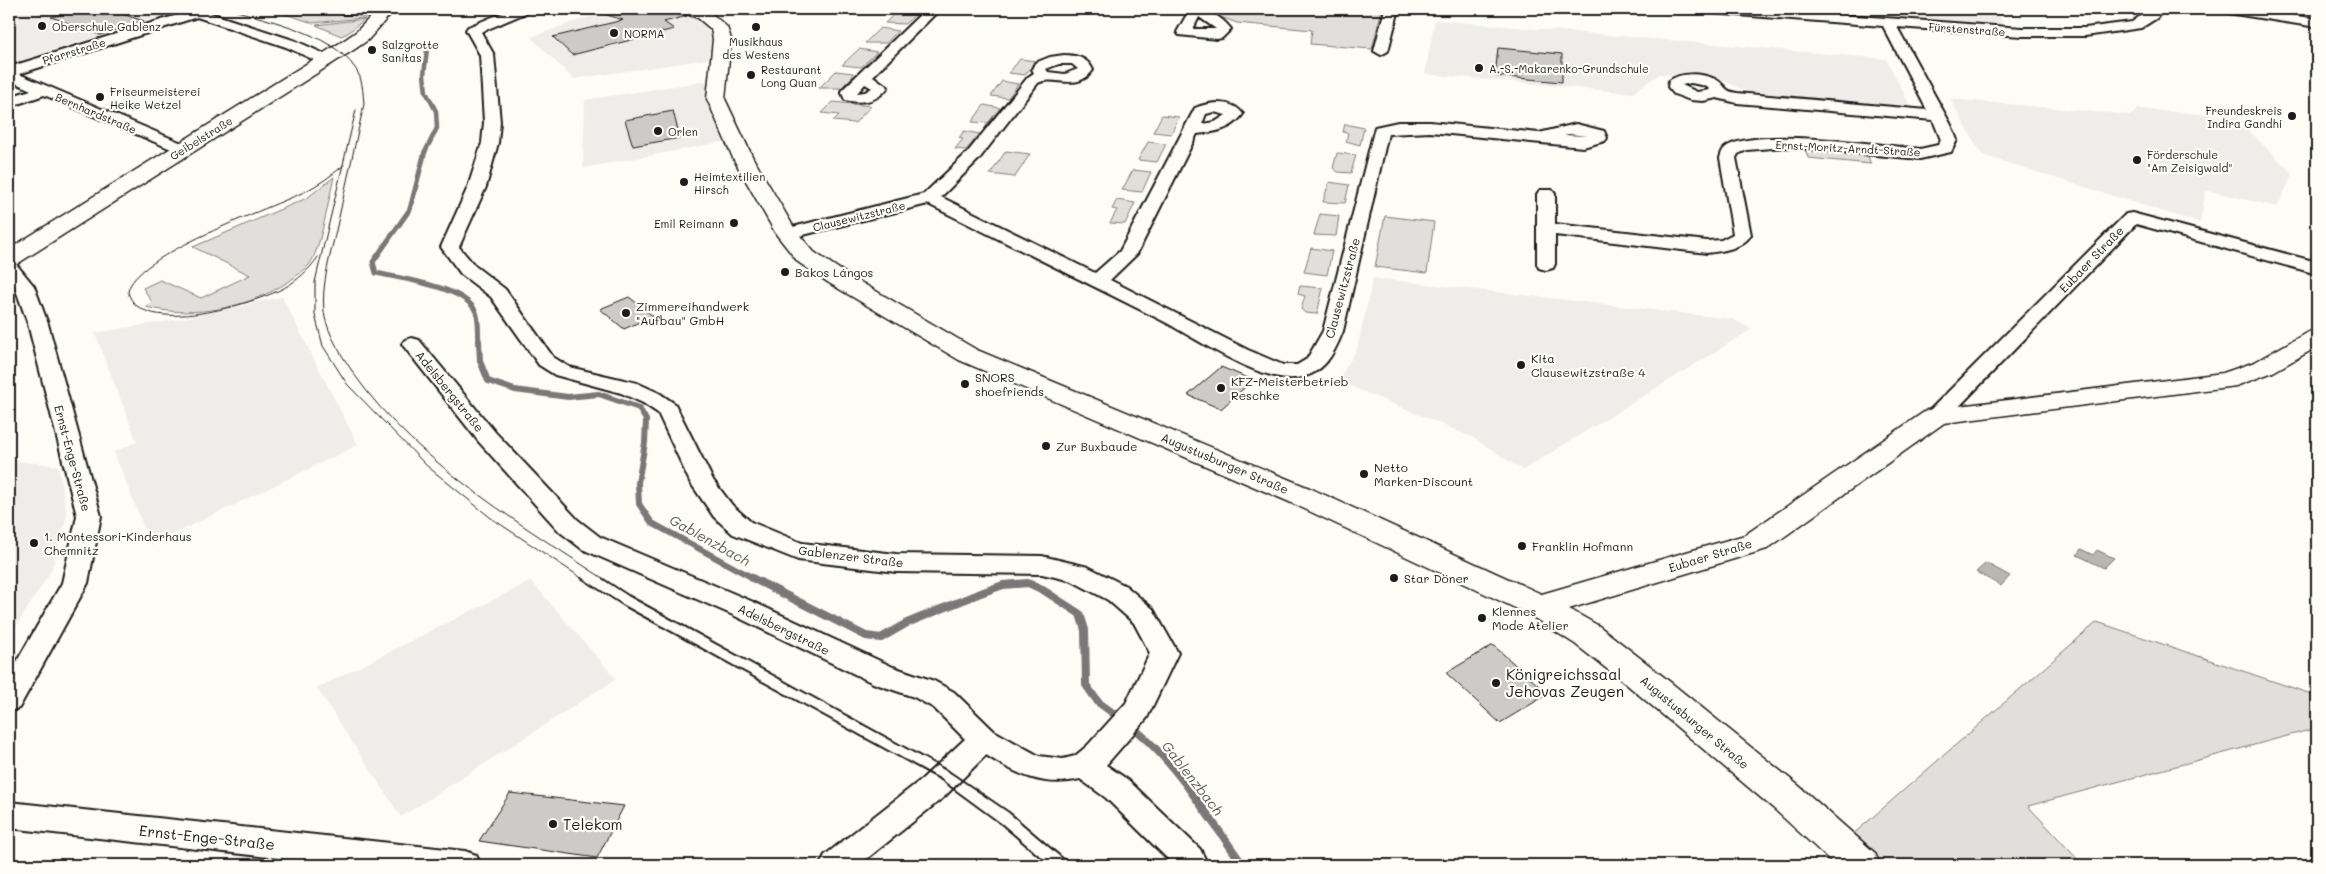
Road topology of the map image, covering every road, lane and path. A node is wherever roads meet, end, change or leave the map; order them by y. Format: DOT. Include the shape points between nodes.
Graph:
graph roads {
  1 [pos="344,9"];
  2 [pos="387,9"];
  3 [pos="394,9"];
  4 [pos="523,9"];
  5 [pos="687,9"];
  6 [pos="933,9"];
  7 [pos="1392,9"];
  8 [pos="1712,9"];
  9 [pos="2156,9"];
  10 [pos="2228,9"];
  11 [pos="191,11"];
  12 [pos="2317,23"];
  13 [pos="1889,24"];
  14 [pos="1381,51"];
  15 [pos="326,60"];
  16 [pos="9,74"];
  17 [pos="1042,75"];
  18 [pos="863,77"];
  19 [pos="43,91"];
  20 [pos="1717,94"];
  21 [pos="9,102"];
  22 [pos="1938,116"];
  23 [pos="1190,130"];
  24 [pos="1540,138"];
  25 [pos="183,149"];
  26 [pos="1546,194"];
  27 [pos="930,198"];
  28 [pos="1547,229"];
  29 [pos="787,234"];
  30 [pos="9,258"];
  31 [pos="1546,264"];
  32 [pos="9,268"];
  33 [pos="2317,268"];
  34 [pos="1097,282"];
  35 [pos="2317,338"];
  36 [pos="412,344"];
  37 [pos="1938,416"];
  38 [pos="1538,606"];
  39 [pos="9,700"];
  40 [pos="984,739"];
  41 [pos="1084,766"];
  42 [pos="9,815"];
  43 [pos="1188,859"];
  44 [pos="465,865"];
  45 [pos="836,865"];
  46 [pos="1861,865"];
  1 -- 2 [label="main road"];
  2 -- 3 [label="main road"];
  2 -- 15 [label="main road, Geibelstraße" via="362,36"];
  4 -- 41 [label="street, Gablenzer Straße" via="473,30 487,56 492,122 490,142 477,187 450,247 468,270 498,293 546,361 562,371 629,388 667,409 702,482 723,511 742,528 798,551 896,563 1042,565 1079,573 1117,593 1144,616 1164,653 1137,710"];
  5 -- 29 [label="main road, Augustusburger Straße" via="704,15 719,27 722,39 716,99 743,158"];
  6 -- 18 [label="street"];
  7 -- 14 [label="street"];
  8 -- 13 [label="street, Fürstenstraße"];
  9 -- 13 [label="street, Fürstenstraße" via="2136,25 2084,32 2022,32"];
  10 -- 12 [label="street"];
  11 -- 15 [label="street" via="291,44"];
  11 -- 16 [label="street, Pfarrstraße"];
  13 -- 22 [label="street, Ernst-Moritz-Arndt-Straße"];
  15 -- 25 [label="main road, Geibelstraße"];
  16 -- 19 [label="street, Bernhardstraße"];
  17 -- 27 [label="street, Clausewitzstraße" via="1033,80 974,156"];
  19 -- 21 [label="street"];
  19 -- 25 [label="street, Bernhardstraße"];
  20 -- 22 [label="street"];
  22 -- 28 [label="street, Ernst-Moritz-Arndt-Straße" via="1949,140 1945,149 1920,154 1785,142 1744,145 1732,151 1728,158 1742,235 1735,242 1723,246 1707,247"];
  23 -- 34 [label="street" via="1128,254"];
  24 -- 34 [label="street, Clausewitzstraße" via="1430,127 1381,130 1333,331 1322,357 1308,370 1279,371 1264,366"];
  25 -- 30 [label="main road, Geibelstraße"];
  26 -- 28 [label="street"];
  27 -- 29 [label="street, Clausewitzstraße"];
  27 -- 34 [label="street, Clausewitzstraße"];
  28 -- 31 [label="street"];
  29 -- 38 [label="main road, Augustusburger Straße" via="806,258 968,355 1304,497"];
  32 -- 39 [label="street, Ernst-Enge-Straße" via="24,286 38,324 89,516 75,583"];
  33 -- 37 [label="street, Eubaer Straße" via="2132,218"];
  35 -- 37 [label="main road, Eubaer Straße" via="2264,368 2227,380"];
  36 -- 40 [label="street, Adelsbergstraße" via="487,437 569,526 591,543 742,608 812,644 924,689 944,700"];
  37 -- 38 [label="main road, Eubaer Straße" via="1756,542"];
  38 -- 46 [label="main road, Augustusburger Straße" via="1587,635 1637,674 1793,803"];
  40 -- 41 [label="street, Adelsbergstraße" via="1035,768 1063,771"];
  40 -- 45 [label="street" via="933,788"];
  41 -- 43 [label="street" via="1118,789"];
  42 -- 44 [label="street, Ernst-Enge-Straße"];
}
